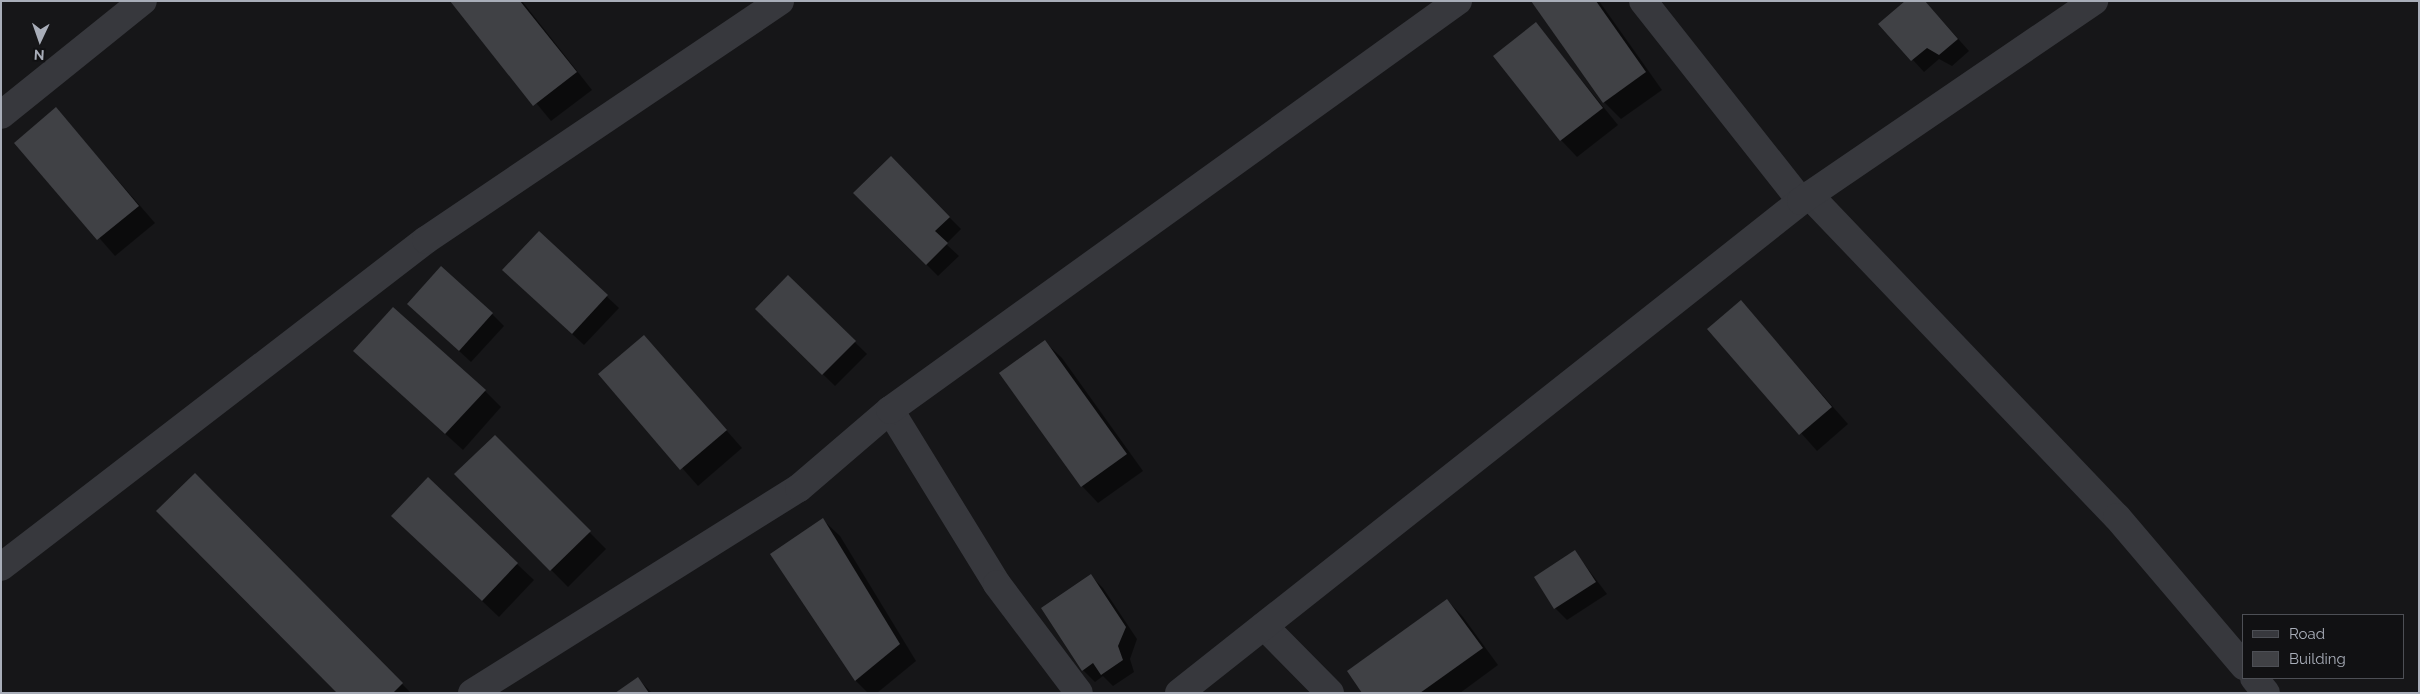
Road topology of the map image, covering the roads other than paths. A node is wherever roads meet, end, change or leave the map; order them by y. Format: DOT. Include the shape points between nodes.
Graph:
graph roads {
  1 [pos="144,1"];
  2 [pos="780,1"];
  3 [pos="1458,1"];
  4 [pos="1643,1"];
  5 [pos="2094,1"];
  6 [pos="1,115"];
  7 [pos="1805,198"];
  8 [pos="890,410"];
  9 [pos="1,567"];
  10 [pos="1264,626"];
  11 [pos="2242,664"];
  12 [pos="2255,679"];
  13 [pos="472,693"];
  14 [pos="1079,693"];
  15 [pos="1179,693"];
  16 [pos="1330,693"];
  17 [pos="2266,693"];
  1 -- 6 [label="street"];
  2 -- 9 [label="street" via="426,240"];
  3 -- 8 [label="street"];
  4 -- 7 [label="street"];
  5 -- 7 [label="street"];
  7 -- 10 [label="street"];
  7 -- 11 [label="street" via="2117,517"];
  8 -- 13 [label="street" via="799,488"];
  8 -- 14 [label="street" via="997,584"];
  10 -- 15 [label="street"];
  10 -- 16 [label="street"];
  12 -- 17 [label="street"];
}
